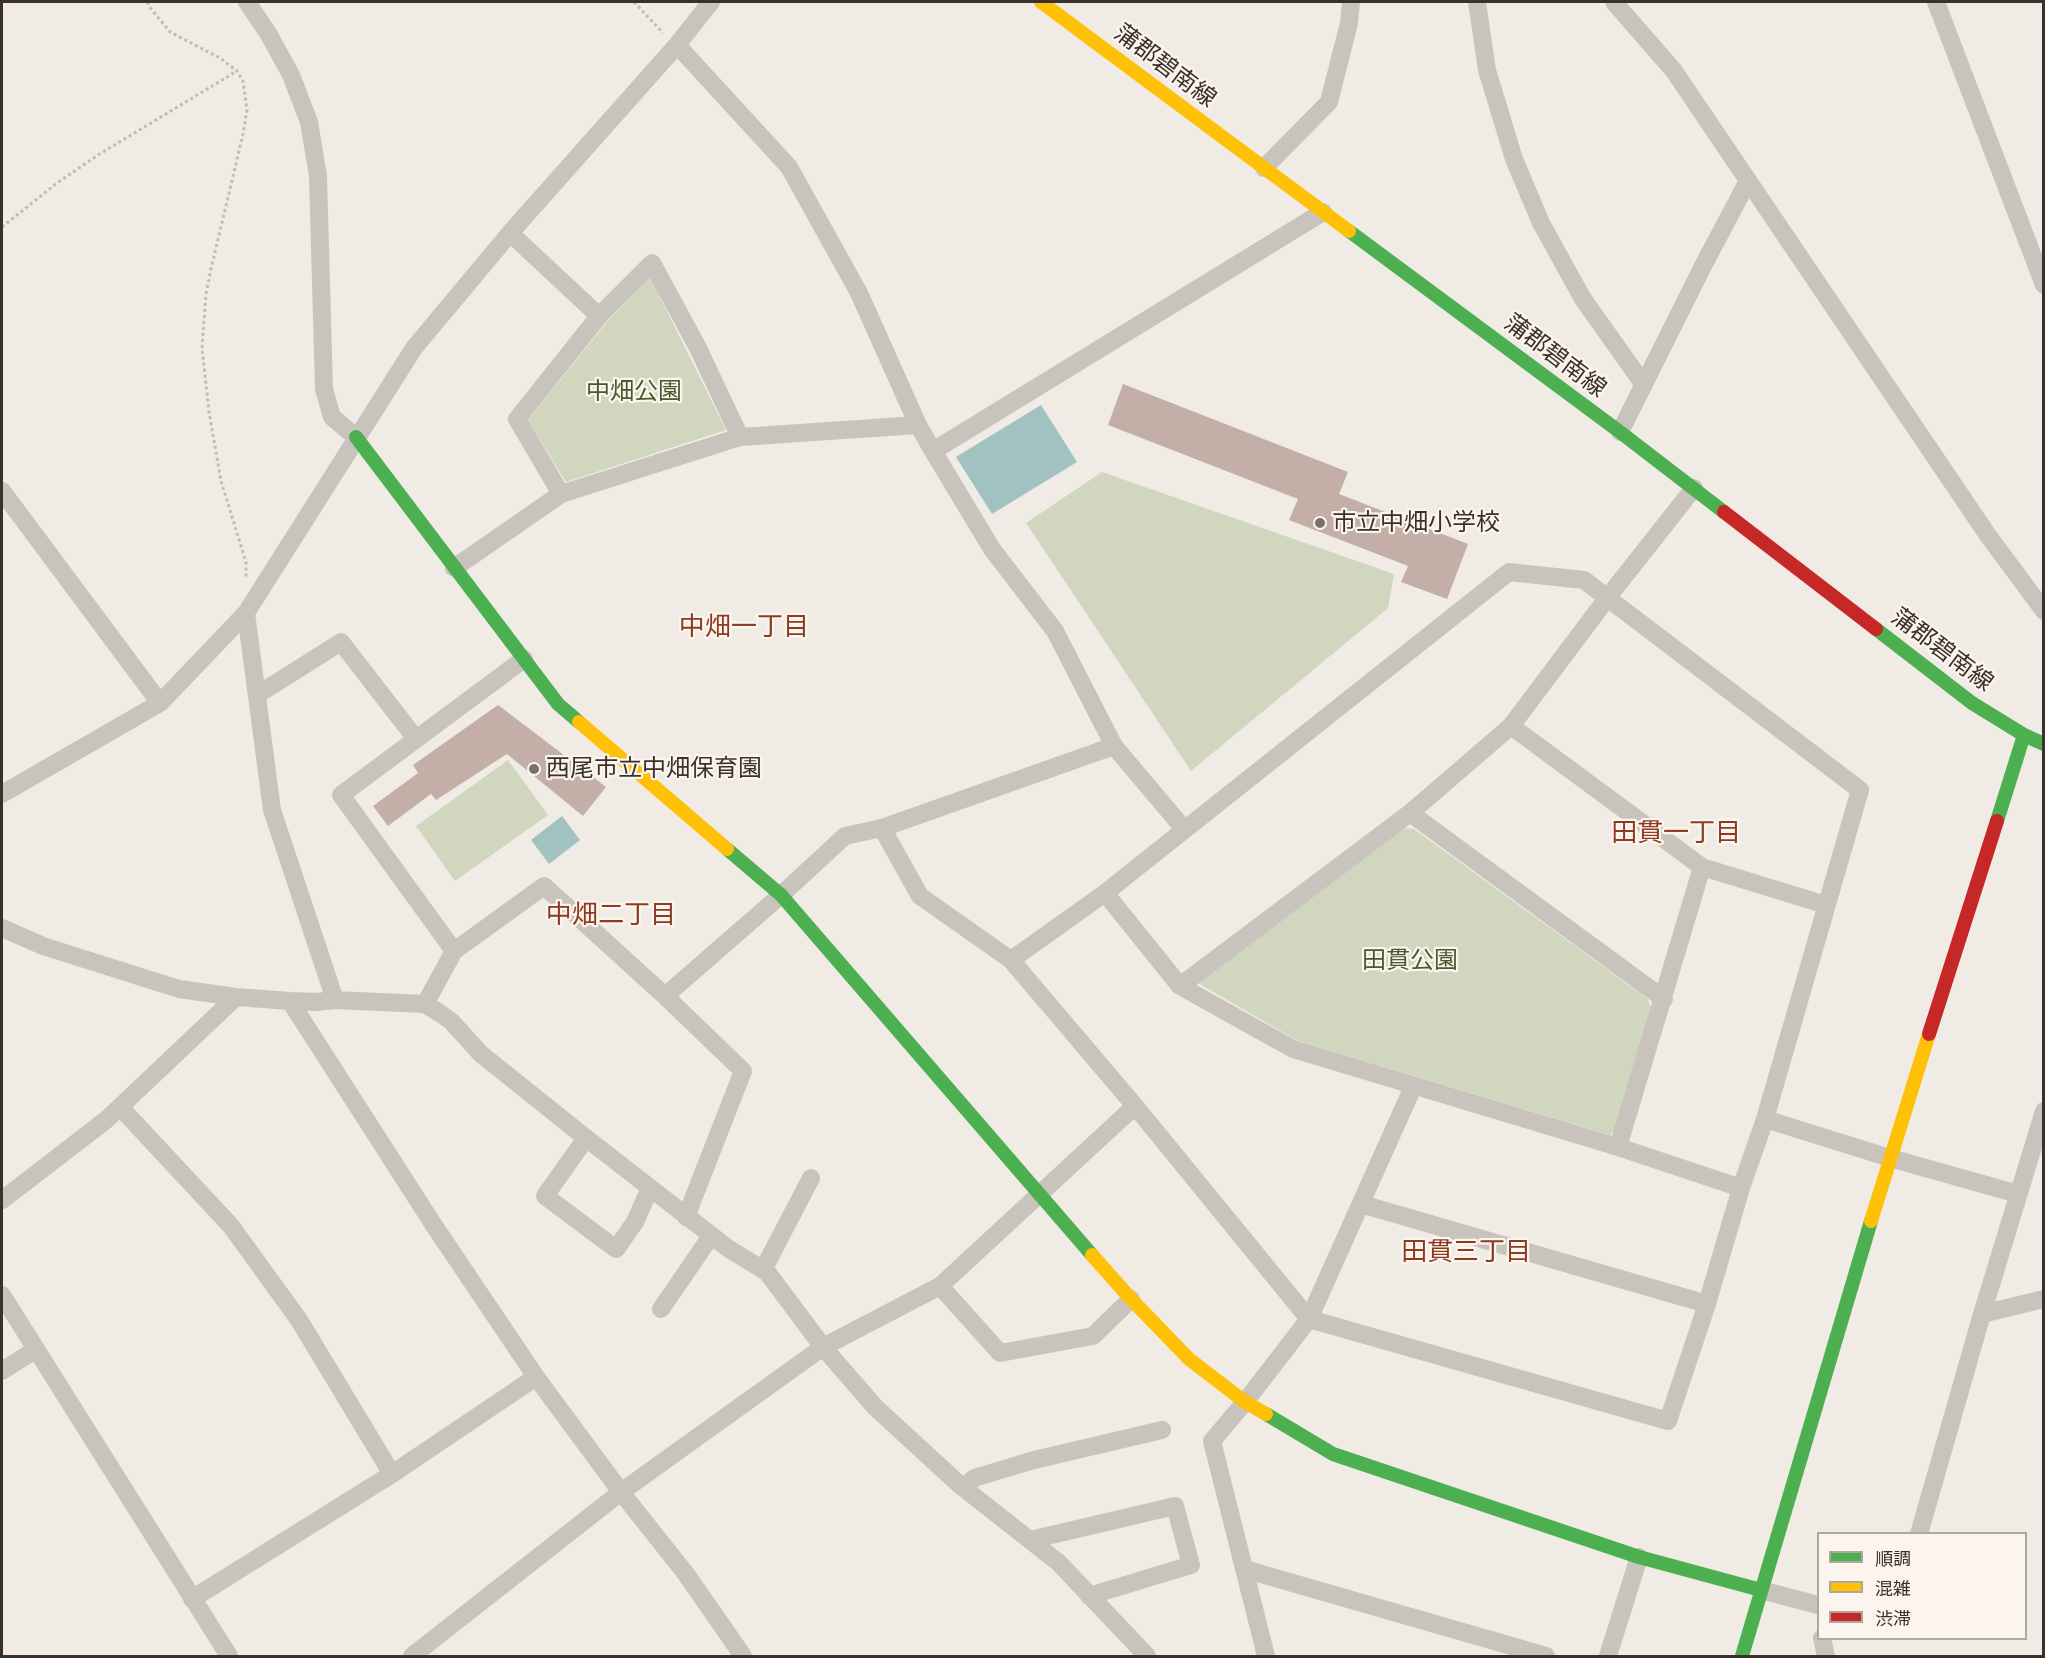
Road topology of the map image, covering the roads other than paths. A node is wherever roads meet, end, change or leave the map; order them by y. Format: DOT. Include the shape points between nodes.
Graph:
graph roads {
  1 [pos="247,2"];
  2 [pos="711,2"];
  3 [pos="1041,2"];
  4 [pos="1351,2"];
  5 [pos="1477,2"];
  6 [pos="1614,2"];
  7 [pos="1936,2"];
  8 [pos="677,45"];
  9 [pos="1264,168"];
  10 [pos="1748,181"];
  11 [pos="1323,212"];
  12 [pos="510,233"];
  13 [pos="2043,285"];
  14 [pos="599,316"];
  15 [pos="1644,385"];
  16 [pos="918,425"];
  17 [pos="1620,432"];
  18 [pos="356,437"];
  19 [pos="740,437"];
  20 [pos="933,451"];
  21 [pos="1694,488"];
  22 [pos="2,491"];
  23 [pos="561,494"];
  24 [pos="454,568"];
  25 [pos="1608,597"];
  26 [pos="2043,611"];
  27 [pos="246,613"];
  28 [pos="524,659"];
  29 [pos="257,695"];
  30 [pos="160,703"];
  31 [pos="1511,726"];
  32 [pos="2024,735"];
  33 [pos="416,739"];
  34 [pos="2043,744"];
  35 [pos="1114,746"];
  36 [pos="2,794"];
  37 [pos="1410,813"];
  38 [pos="882,828"];
  39 [pos="1184,829"];
  40 [pos="1702,867"];
  41 [pos="1105,893"];
  42 [pos="782,895"];
  43 [pos="1826,905"];
  44 [pos="2,928"];
  45 [pos="454,951"];
  46 [pos="1011,960"];
  47 [pos="1180,986"];
  48 [pos="665,996"];
  49 [pos="236,998"];
  50 [pos="1664,999"];
  51 [pos="335,1000"];
  52 [pos="290,1001"];
  53 [pos="425,1004"];
  54 [pos="1413,1086"];
  55 [pos="1135,1106"];
  56 [pos="120,1107"];
  57 [pos="2043,1111"];
  58 [pos="1765,1119"];
  59 [pos="586,1138"];
  60 [pos="1618,1147"];
  61 [pos="1890,1158"];
  62 [pos="811,1178"];
  63 [pos="650,1188"];
  64 [pos="1741,1188"];
  65 [pos="1038,1194"];
  66 [pos="2018,1194"];
  67 [pos="2,1200"];
  68 [pos="1361,1204"];
  69 [pos="686,1216"];
  70 [pos="711,1236"];
  71 [pos="763,1270"];
  72 [pos="940,1286"];
  73 [pos="2,1295"];
  74 [pos="1131,1299"];
  75 [pos="2043,1299"];
  76 [pos="1707,1304"];
  77 [pos="662,1308"];
  78 [pos="1982,1314"];
  79 [pos="1309,1319"];
  80 [pos="823,1347"];
  81 [pos="36,1350"];
  82 [pos="2,1371"];
  83 [pos="536,1377"];
  84 [pos="1245,1402"];
  85 [pos="1162,1430"];
  86 [pos="392,1474"];
  87 [pos="964,1488"];
  88 [pos="621,1492"];
  89 [pos="1919,1532"];
  90 [pos="1030,1540"];
  91 [pos="1639,1557"];
  92 [pos="1244,1569"];
  93 [pos="1761,1590"];
  94 [pos="1089,1596"];
  95 [pos="192,1599"];
  96 [pos="1817,1610"];
  97 [pos="1822,1640"];
  98 [pos="229,1656"];
  99 [pos="411,1656"];
  100 [pos="743,1656"];
  101 [pos="1147,1656"];
  102 [pos="1266,1656"];
  103 [pos="1546,1656"];
  104 [pos="1608,1656"];
  105 [pos="1742,1656"];
  106 [pos="1826,1656"];
  1 -- 18 [label="street" via="291,75 309,122 318,176 324,388 332,417"];
  2 -- 8 [label="street"];
  3 -- 9 [label="street, 蒲郡碧南線"];
  4 -- 9 [label="street" via="1329,102"];
  5 -- 15 [label="street" via="1487,70 1514,159 1541,223 1583,299"];
  6 -- 10 [label="street" via="1674,71"];
  7 -- 13 [label="street"];
  8 -- 12 [label="street"];
  8 -- 16 [label="street" via="789,167 859,293"];
  9 -- 11 [label="street, 蒲郡碧南線"];
  10 -- 15 [label="street"];
  10 -- 26 [label="street" via="1980,525"];
  11 -- 17 [label="street, 蒲郡碧南線"];
  11 -- 20 [label="street"];
  12 -- 14 [label="street"];
  12 -- 18 [label="street" via="414,348"];
  14 -- 19 [label="street" via="652,263"];
  14 -- 23 [label="street" via="517,419"];
  15 -- 17 [label="street"];
  16 -- 19 [label="street"];
  16 -- 20 [label="street"];
  17 -- 21 [label="street, 蒲郡碧南線"];
  18 -- 24 [label="street"];
  18 -- 27 [label="street"];
  19 -- 23 [label="street"];
  20 -- 35 [label="street" via="992,549 1055,631"];
  21 -- 25 [label="street"];
  21 -- 32 [label="street, 蒲郡碧南線" via="1955,690"];
  22 -- 30 [label="street"];
  23 -- 24 [label="street"];
  24 -- 28 [label="street"];
  25 -- 31 [label="street"];
  25 -- 39 [label="street" via="1584,580 1509,572"];
  25 -- 43 [label="street" via="1860,790"];
  27 -- 29 [label="street"];
  27 -- 30 [label="street"];
  28 -- 33 [label="street"];
  28 -- 42 [label="street" via="558,704"];
  29 -- 33 [label="street" via="342,642"];
  29 -- 51 [label="street" via="272,810"];
  30 -- 36 [label="street"];
  31 -- 37 [label="street"];
  31 -- 40 [label="street"];
  32 -- 34 [label="street, 蒲郡碧南線"];
  32 -- 61 [label="street"];
  33 -- 45 [label="street" via="340,795"];
  35 -- 38 [label="street"];
  35 -- 39 [label="street"];
  37 -- 47 [label="street"];
  37 -- 50 [label="street"];
  38 -- 42 [label="street" via="845,836"];
  38 -- 46 [label="street" via="920,896"];
  39 -- 41 [label="street"];
  40 -- 43 [label="street"];
  40 -- 50 [label="street"];
  41 -- 46 [label="street"];
  41 -- 47 [label="street"];
  42 -- 48 [label="street"];
  42 -- 65 [label="street"];
  43 -- 58 [label="street"];
  44 -- 49 [label="street" via="43,946 179,988"];
  45 -- 48 [label="street" via="544,886"];
  45 -- 53 [label="street"];
  46 -- 55 [label="street"];
  47 -- 54 [label="street" via="1293,1049"];
  48 -- 69 [label="street" via="743,1071"];
  49 -- 52 [label="street"];
  49 -- 56 [label="street"];
  50 -- 60 [label="street"];
  51 -- 52 [label="street"];
  51 -- 53 [label="street"];
  52 -- 83 [label="street"];
  53 -- 59 [label="street" via="451,1021 481,1054"];
  54 -- 60 [label="street"];
  54 -- 68 [label="street"];
  55 -- 65 [label="street"];
  55 -- 79 [label="street"];
  56 -- 67 [label="street"];
  56 -- 86 [label="street" via="231,1226 299,1320"];
  57 -- 66 [label="street"];
  58 -- 61 [label="street"];
  58 -- 64 [label="street"];
  59 -- 63 [label="street"];
  59 -- 63 [label="street" via="545,1196 616,1249 635,1222"];
  60 -- 64 [label="street"];
  61 -- 66 [label="street"];
  61 -- 93 [label="street"];
  62 -- 71 [label="street"];
  63 -- 69 [label="street"];
  64 -- 76 [label="street"];
  65 -- 72 [label="street"];
  65 -- 74 [label="street"];
  66 -- 78 [label="street"];
  68 -- 76 [label="street"];
  68 -- 79 [label="street"];
  69 -- 70 [label="street"];
  70 -- 71 [label="street"];
  70 -- 77 [label="street"];
  71 -- 80 [label="street"];
  72 -- 74 [label="street" via="1000,1353 1093,1336"];
  72 -- 80 [label="street"];
  73 -- 81 [label="street"];
  74 -- 84 [label="street" via="1189,1359"];
  75 -- 78 [label="street"];
  76 -- 79 [label="street" via="1668,1421"];
  78 -- 89 [label="street"];
  79 -- 84 [label="street"];
  80 -- 87 [label="street" via="875,1407"];
  80 -- 88 [label="street"];
  81 -- 82 [label="street"];
  81 -- 95 [label="street"];
  83 -- 86 [label="street"];
  83 -- 88 [label="street"];
  84 -- 91 [label="street" via="1333,1454"];
  84 -- 92 [label="street" via="1212,1441"];
  85 -- 87 [label="street" via="1034,1460 974,1478"];
  86 -- 95 [label="street"];
  87 -- 90 [label="street"];
  88 -- 99 [label="street"];
  88 -- 100 [label="street" via="686,1574"];
  90 -- 94 [label="street" via="1059,1563"];
  90 -- 94 [label="street" via="1175,1506 1191,1565"];
  91 -- 93 [label="street"];
  91 -- 104 [label="street"];
  92 -- 102 [label="street"];
  92 -- 103 [label="street"];
  93 -- 96 [label="street"];
  93 -- 105 [label="street"];
  94 -- 101 [label="street"];
  95 -- 98 [label="street"];
  97 -- 106 [label="street"];
}
